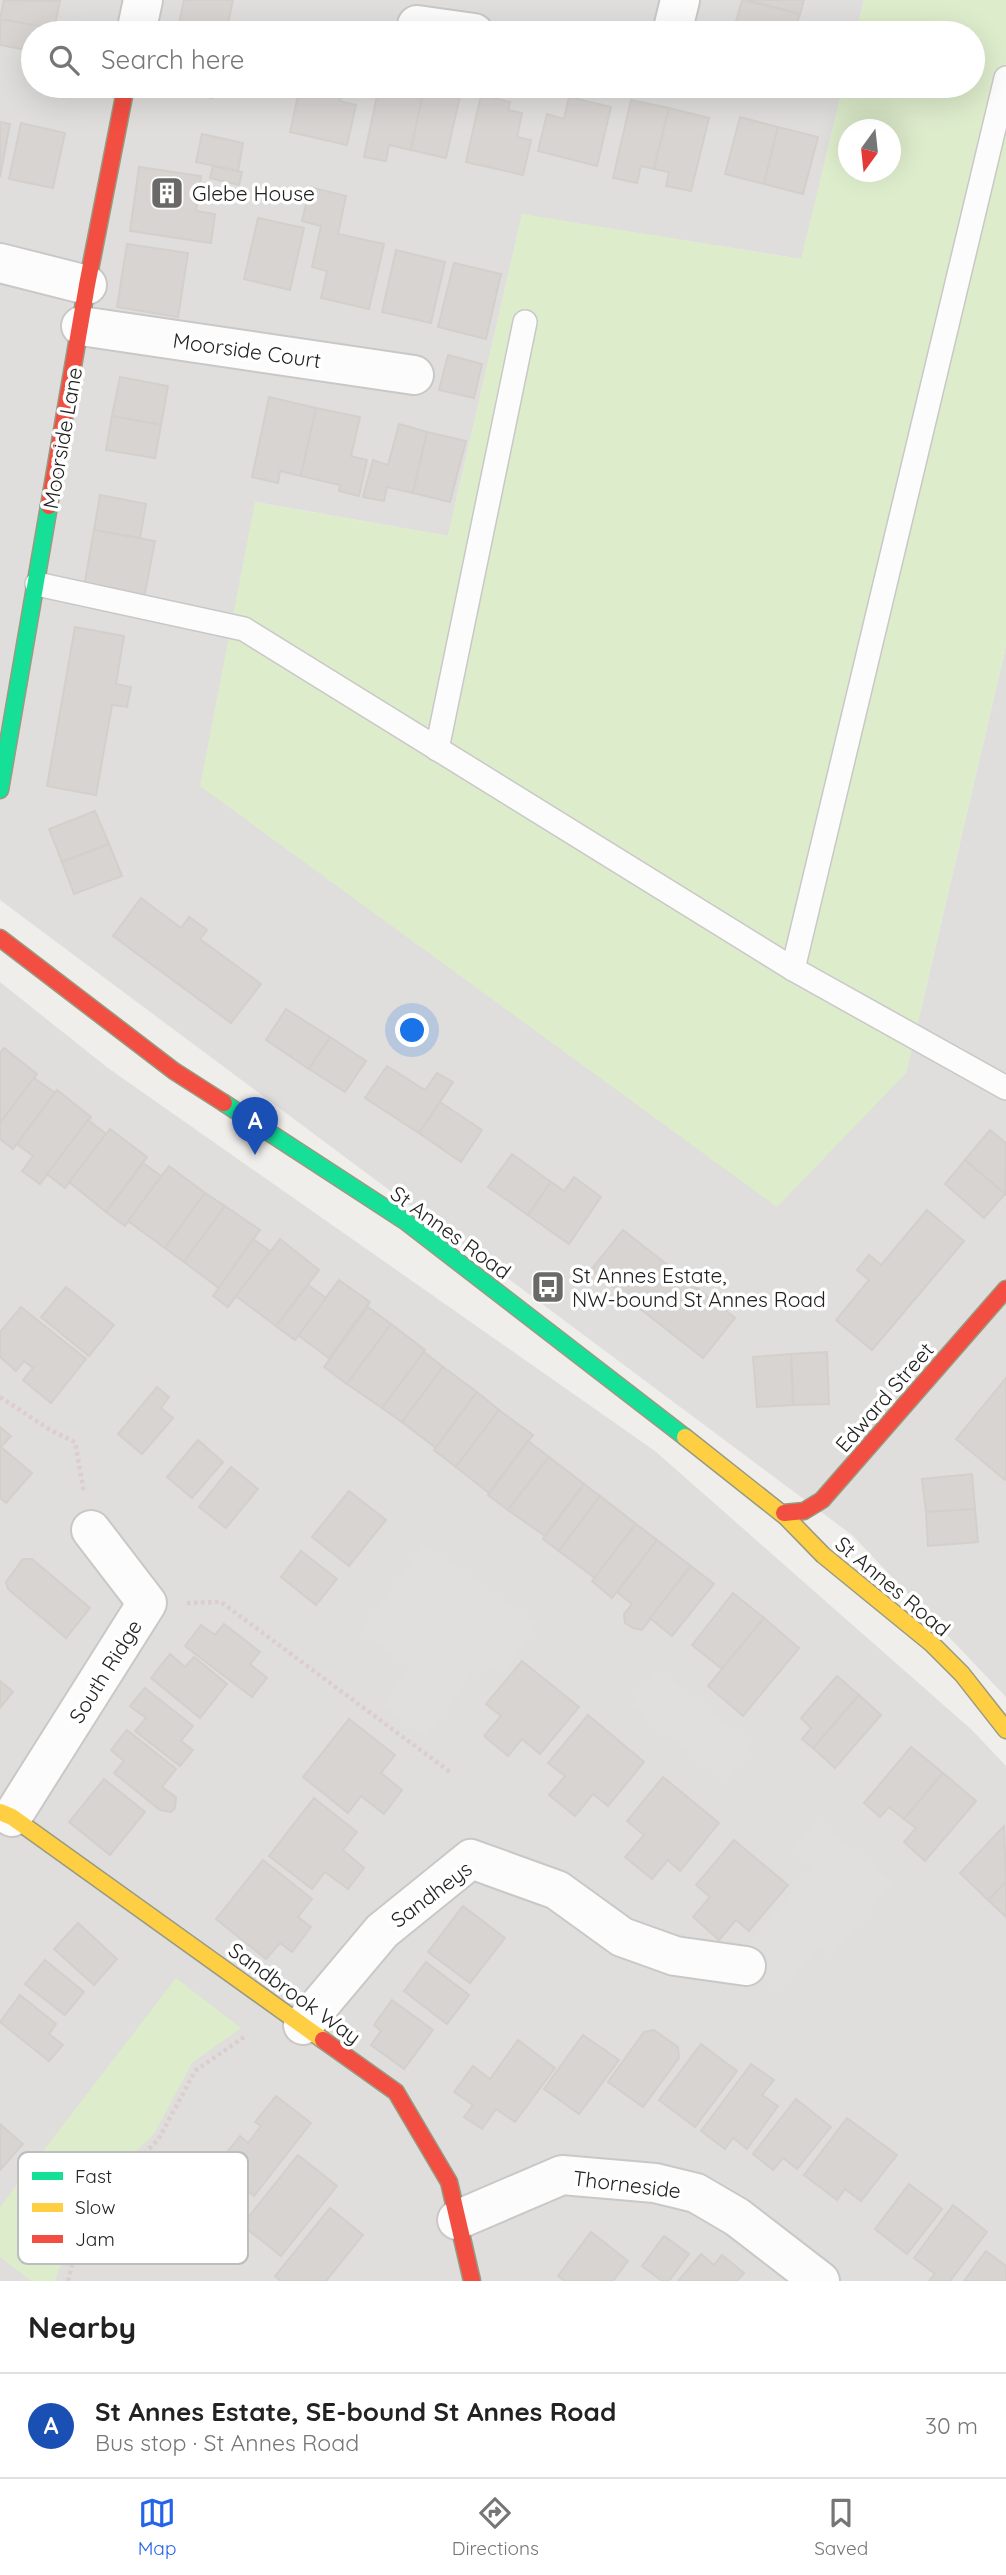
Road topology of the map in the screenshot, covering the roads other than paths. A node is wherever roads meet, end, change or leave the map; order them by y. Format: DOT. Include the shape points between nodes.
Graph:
graph roads {
  1 [pos="143,0"];
  2 [pos="680,0"];
  3 [pos="139,21"];
  4 [pos="675,21"];
  5 [pos="1006,78"];
  6 [pos="124,98"];
  7 [pos="0,263"];
  8 [pos="87,285"];
  9 [pos="526,323"];
  10 [pos="80,326"];
  11 [pos="414,375"];
  12 [pos="37,584"];
  13 [pos="437,749"];
  14 [pos="0,790"];
  15 [pos="0,938"];
  16 [pos="793,969"];
  17 [pos="1006,1088"];
  18 [pos="1006,1289"];
  19 [pos="784,1513"];
  20 [pos="91,1530"];
  21 [pos="1006,1730"];
  22 [pos="6,1814"];
  23 [pos="746,1966"];
  24 [pos="293,2018"];
  25 [pos="457,2220"];
  26 [pos="472,2281"];
  27 [pos="820,2281"];
  1 -- 3 [label="street"];
  2 -- 4 [label="street"];
  5 -- 16 [label="lane"];
  6 -- 8 [label="street, Moorside Lane"];
  7 -- 8 [label="street"];
  8 -- 10 [label="street, Moorside Lane"];
  9 -- 13 [label="lane"];
  10 -- 11 [label="street, Moorside Court"];
  10 -- 12 [label="street, Moorside Lane"];
  12 -- 13 [label="lane" via="244,629"];
  12 -- 14 [label="street, Moorside Lane"];
  13 -- 16 [label="lane"];
  15 -- 19 [label="street, St Annes Road" via="174,1071 405,1221"];
  16 -- 17 [label="lane"];
  18 -- 19 [label="street, Edward Street" via="822,1500 813,1509"];
  19 -- 21 [label="street, St Annes Road" via="808,1542 933,1645"];
  20 -- 22 [label="street, South Ridge" via="148,1603"];
  22 -- 24 [label="street, Sandbrook Way"];
  23 -- 24 [label="street, Sandheys" via="675,1956 622,1937 557,1890 471,1859 382,1931"];
  24 -- 25 [label="street, Sandbrook Way" via="396,2092 449,2182"];
  25 -- 26 [label="street, Sandbrook Way"];
  25 -- 27 [label="street, Thorneside" via="562,2175 655,2183 696,2193 737,2217"];
}
